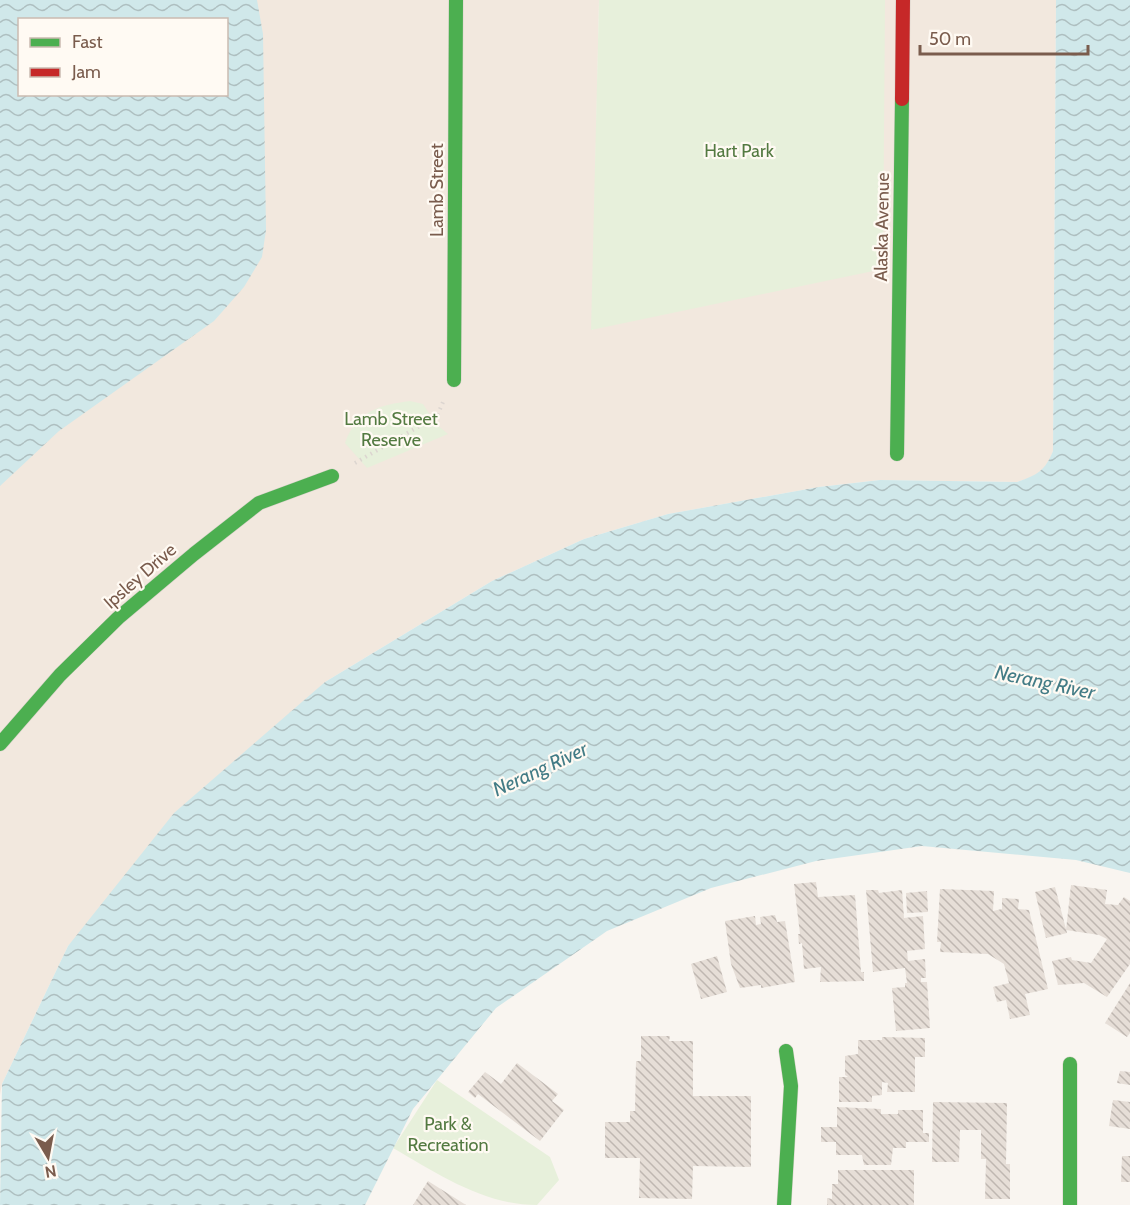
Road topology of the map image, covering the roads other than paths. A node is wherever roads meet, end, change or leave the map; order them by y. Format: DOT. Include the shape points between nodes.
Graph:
graph roads {
  1 [pos="456,0"];
  2 [pos="903,0"];
  3 [pos="454,380"];
  4 [pos="897,454"];
  5 [pos="332,476"];
  6 [pos="0,744"];
  7 [pos="786,1051"];
  8 [pos="1070,1064"];
  9 [pos="784,1205"];
  10 [pos="1070,1205"];
  1 -- 3 [label="street, Lamb Street"];
  2 -- 4 [label="street, Alaska Avenue"];
  5 -- 6 [label="street, Ipsley Drive" via="259,503 194,554 68,666"];
  7 -- 9 [label="street" via="791,1086"];
  8 -- 10 [label="street"];
}
